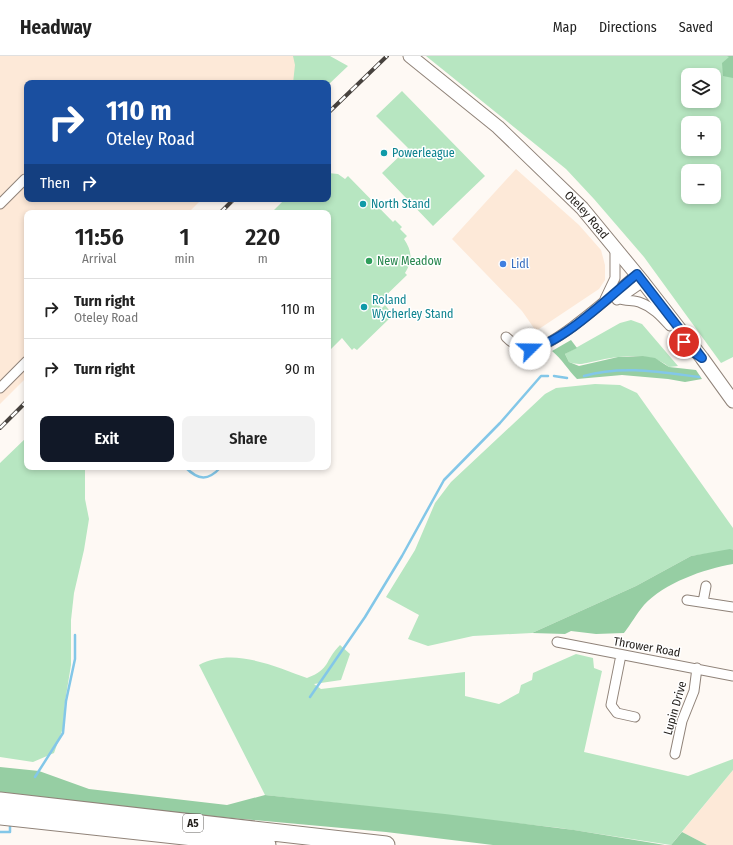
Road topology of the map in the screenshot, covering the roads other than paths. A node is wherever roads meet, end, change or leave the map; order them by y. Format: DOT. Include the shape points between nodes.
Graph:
graph roads {
  1 [pos="412,58"];
  2 [pos="24,179"];
  3 [pos="0,204"];
  4 [pos="615,248"];
  5 [pos="640,278"];
  6 [pos="620,299"];
  7 [pos="602,304"];
  8 [pos="506,336"];
  9 [pos="702,358"];
  10 [pos="24,364"];
  11 [pos="0,388"];
  12 [pos="733,401"];
  13 [pos="706,586"];
  14 [pos="687,600"];
  15 [pos="703,602"];
  16 [pos="733,607"];
  17 [pos="557,642"];
  18 [pos="621,655"];
  19 [pos="697,668"];
  20 [pos="733,676"];
  21 [pos="635,717"];
  22 [pos="676,754"];
  23 [pos="0,801"];
  24 [pos="0,816"];
  25 [pos="267,845"];
  26 [pos="386,845"];
  1 -- 4 [label="main road, Oteley Road" via="517,144 582,208"];
  2 -- 3 [label="street"];
  4 -- 5 [label="main road, Oteley Road"];
  4 -- 7 [label="street" via="615,278"];
  5 -- 6 [label="street"];
  5 -- 7 [label="street"];
  5 -- 9 [label="main road, Oteley Road"];
  6 -- 7 [label="street"];
  6 -- 9 [label="street" via="638,302 659,314 693,352"];
  7 -- 8 [label="street" via="574,326 538,348 517,346"];
  9 -- 12 [label="main road, Oteley Road"];
  10 -- 11 [label="street"];
  13 -- 15 [label="street"];
  14 -- 15 [label="street"];
  15 -- 16 [label="street"];
  17 -- 18 [label="street, Thrower Road"];
  18 -- 19 [label="street, Thrower Road"];
  18 -- 21 [label="street" via="611,705 617,713"];
  19 -- 20 [label="street, Thrower Road"];
  19 -- 22 [label="street, Lupin Drive" via="694,690 682,721"];
  23 -- 26 [label="highway, A5"];
  24 -- 25 [label="highway, A5"];
}
